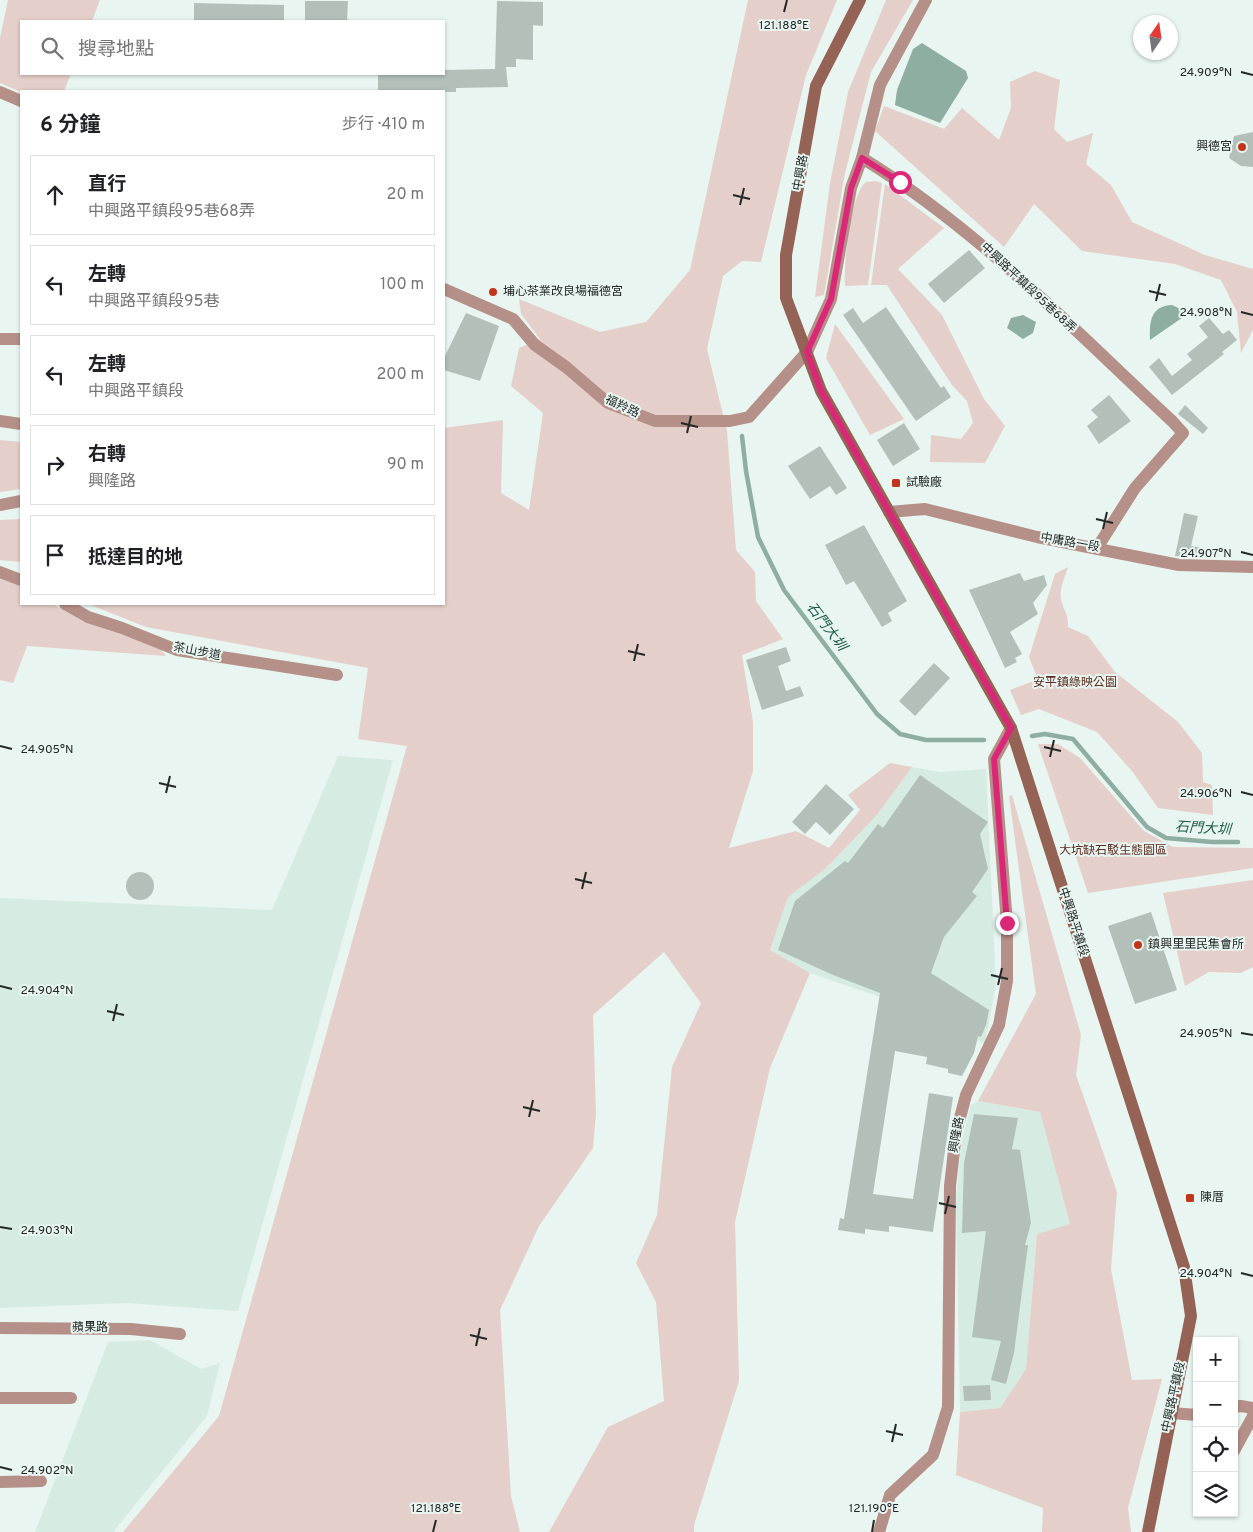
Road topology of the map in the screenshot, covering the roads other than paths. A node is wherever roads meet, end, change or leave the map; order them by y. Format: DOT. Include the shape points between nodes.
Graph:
graph roads {
  1 [pos="860,0"];
  2 [pos="926,0"];
  3 [pos="0,92"];
  4 [pos="20,101"];
  5 [pos="862,158"];
  6 [pos="445,289"];
  7 [pos="0,339"];
  8 [pos="20,339"];
  9 [pos="807,352"];
  10 [pos="0,421"];
  11 [pos="20,424"];
  12 [pos="20,501"];
  13 [pos="0,505"];
  14 [pos="889,512"];
  15 [pos="1096,548"];
  16 [pos="1253,567"];
  17 [pos="0,572"];
  18 [pos="20,580"];
  19 [pos="67,605"];
  20 [pos="337,675"];
  21 [pos="1011,728"];
  22 [pos="0,1328"];
  23 [pos="180,1334"];
  24 [pos="0,1398"];
  25 [pos="71,1398"];
  26 [pos="1238,1406"];
  27 [pos="1253,1408"];
  28 [pos="1171,1413"];
  29 [pos="1193,1415"];
  30 [pos="1253,1416"];
  31 [pos="1238,1444"];
  32 [pos="41,1480"];
  33 [pos="0,1482"];
  34 [pos="879,1532"];
  35 [pos="1148,1532"];
  1 -- 9 [label="street, 中興路" via="816,86 786,255 786,298"];
  2 -- 5 [label="street, 福羚路" via="880,85"];
  3 -- 4 [label="street"];
  5 -- 9 [label="street, 福羚路" via="851,188 831,299"];
  5 -- 15 [label="street, 中興路平鎮段95巷68弄" via="900,182 980,243 1182,433 1135,488"];
  6 -- 9 [label="street, 福羚路" via="513,319 535,345 608,403 654,420 730,421 749,417"];
  7 -- 8 [label="street"];
  9 -- 14 [label="street, 中興路平鎮段" via="821,391"];
  10 -- 11 [label="street"];
  12 -- 13 [label="street"];
  14 -- 15 [label="street, 中庸路一段" via="924,509 1037,538"];
  14 -- 21 [label="street, 中興路平鎮段"];
  15 -- 16 [label="street, 中庸路一段" via="1179,565"];
  17 -- 18 [label="street"];
  19 -- 20 [label="street, 茶山步道" via="88,617 177,650"];
  21 -- 28 [label="street, 中興路平鎮段" via="1184,1268 1191,1316"];
  21 -- 34 [label="street, 興隆路" via="994,759 1007,923 1007,981 999,1025 966,1095 956,1133 950,1186 948,1407 933,1455 890,1495"];
  22 -- 23 [label="street, 蘋果路" via="131,1329"];
  24 -- 25 [label="street"];
  26 -- 27 [label="street"];
  28 -- 29 [label="street"];
  28 -- 35 [label="street, 中興路平鎮段"];
  30 -- 31 [label="street"];
  32 -- 33 [label="street"];
}
